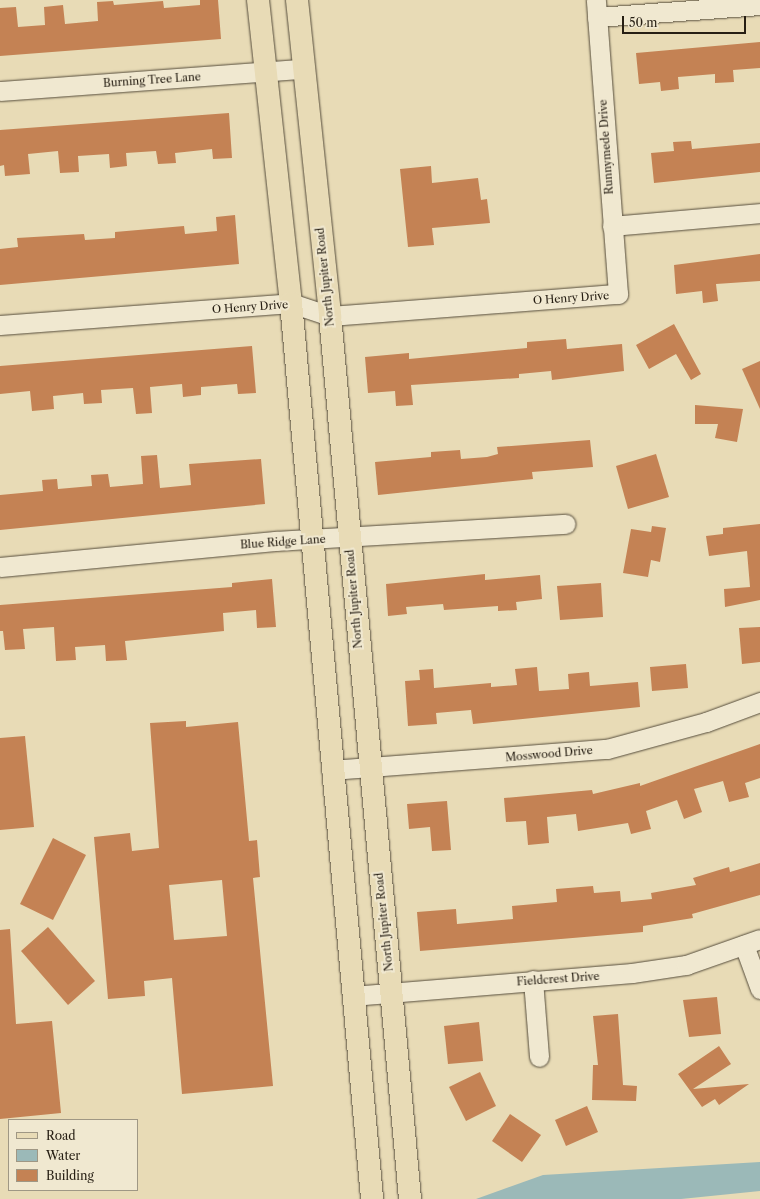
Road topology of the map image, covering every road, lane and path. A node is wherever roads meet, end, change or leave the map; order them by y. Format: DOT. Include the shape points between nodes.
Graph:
graph roads {
  1 [pos="258,0"];
  2 [pos="297,0"];
  3 [pos="760,5"];
  4 [pos="596,9"];
  5 [pos="303,69"];
  6 [pos="266,72"];
  7 [pos="0,91"];
  8 [pos="760,213"];
  9 [pos="612,226"];
  10 [pos="618,294"];
  11 [pos="291,303"];
  12 [pos="330,316"];
  13 [pos="0,325"];
  14 [pos="566,524"];
  15 [pos="349,538"];
  16 [pos="312,539"];
  17 [pos="0,567"];
  18 [pos="760,702"];
  19 [pos="369,767"];
  20 [pos="331,770"];
  21 [pos="752,942"];
  22 [pos="533,980"];
  23 [pos="760,989"];
  24 [pos="392,992"];
  25 [pos="352,996"];
  26 [pos="539,1057"];
  27 [pos="372,1199"];
  28 [pos="410,1199"];
  1 -- 6 [label="main road"];
  2 -- 5 [label="main road, North Jupiter Road"];
  3 -- 4 [label="street"];
  4 -- 9 [label="street, Runnymede Drive"];
  5 -- 6 [label="street, Burning Tree Lane"];
  5 -- 12 [label="main road, North Jupiter Road"];
  6 -- 7 [label="street, Burning Tree Lane"];
  6 -- 11 [label="main road"];
  8 -- 9 [label="street"];
  9 -- 10 [label="street, Runnymede Drive"];
  10 -- 12 [label="street, O Henry Drive"];
  11 -- 12 [label="street, O Henry Drive"];
  11 -- 13 [label="street, O Henry Drive"];
  11 -- 16 [label="main road"];
  12 -- 15 [label="main road, North Jupiter Road"];
  14 -- 15 [label="street, Blue Ridge Lane"];
  15 -- 16 [label="street, Blue Ridge Lane"];
  15 -- 19 [label="main road, North Jupiter Road"];
  16 -- 17 [label="street, Blue Ridge Lane"];
  16 -- 20 [label="main road"];
  18 -- 19 [label="street, Mosswood Drive" via="706,722 607,749"];
  19 -- 20 [label="street, Mosswood Drive"];
  19 -- 24 [label="main road, North Jupiter Road"];
  20 -- 25 [label="main road"];
  21 -- 22 [label="street, Fieldcrest Drive" via="686,965 632,973"];
  21 -- 23 [label="street"];
  22 -- 24 [label="street, Fieldcrest Drive"];
  22 -- 26 [label="street"];
  24 -- 25 [label="street, Fieldcrest Drive"];
  24 -- 28 [label="main road, North Jupiter Road"];
  25 -- 27 [label="main road"];
}
